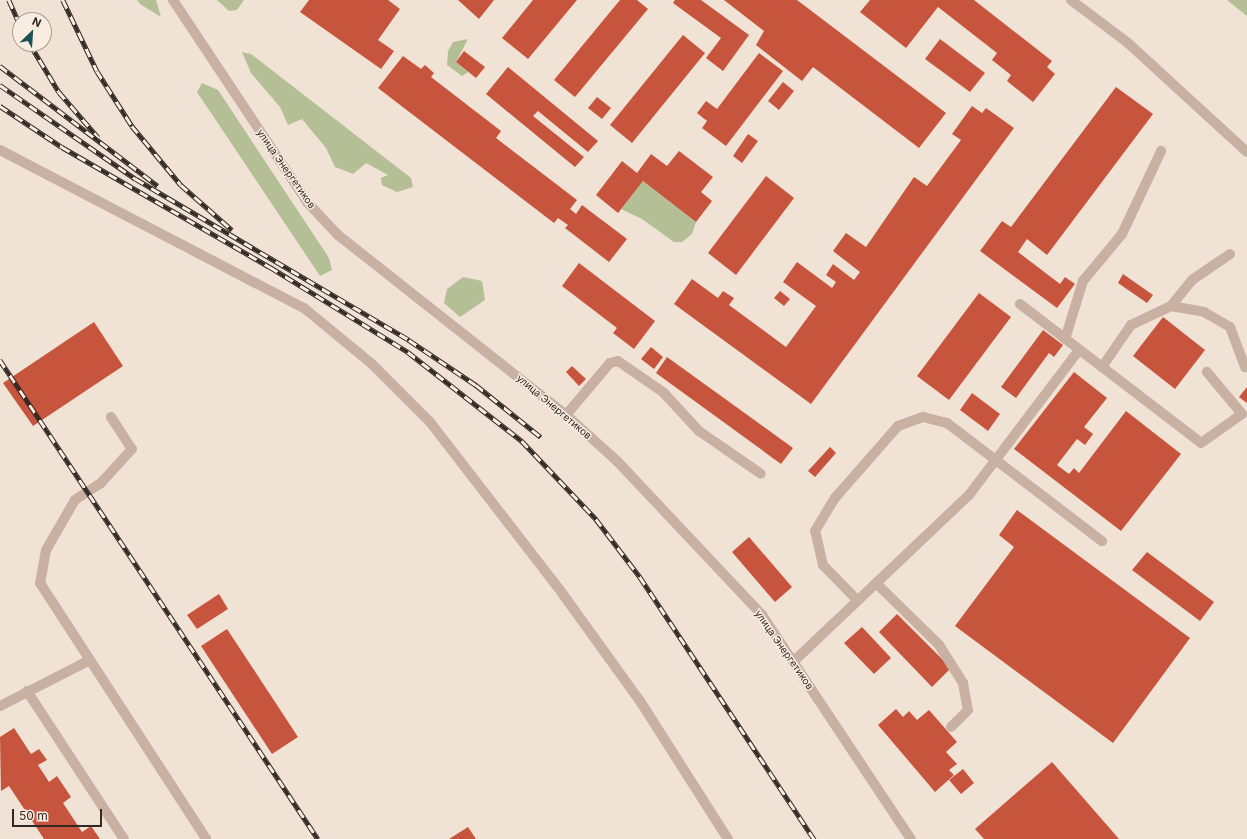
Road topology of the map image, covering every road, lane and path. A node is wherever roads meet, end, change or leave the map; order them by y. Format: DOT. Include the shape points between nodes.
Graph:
graph roads {
  1 [pos="173,0"];
  2 [pos="1071,0"];
  3 [pos="0,150"];
  4 [pos="1161,151"];
  5 [pos="1247,152"];
  6 [pos="1230,254"];
  7 [pos="1020,304"];
  8 [pos="1171,306"];
  9 [pos="1064,338"];
  10 [pos="1079,350"];
  11 [pos="1102,367"];
  12 [pos="1245,367"];
  13 [pos="1207,372"];
  14 [pos="566,415"];
  15 [pos="111,417"];
  16 [pos="997,459"];
  17 [pos="761,474"];
  18 [pos="1102,541"];
  19 [pos="876,583"];
  20 [pos="857,600"];
  21 [pos="90,660"];
  22 [pos="793,662"];
  23 [pos="26,691"];
  24 [pos="0,706"];
  25 [pos="951,727"];
  26 [pos="124,839"];
  27 [pos="206,839"];
  28 [pos="728,839"];
  29 [pos="911,839"];
  1 -- 14 [label="street, улица Энергетиков" via="307,202 338,235"];
  2 -- 5 [label="street" via="1128,43"];
  3 -- 28 [label="street" via="304,308 372,364 430,422 562,593 640,701"];
  4 -- 9 [label="street" via="1122,234 1083,281"];
  6 -- 8 [label="street" via="1192,280"];
  7 -- 9 [label="street"];
  8 -- 11 [label="street" via="1131,325"];
  8 -- 12 [label="street" via="1204,312 1230,327"];
  9 -- 10 [label="street"];
  10 -- 11 [label="street"];
  10 -- 16 [label="street"];
  11 -- 13 [label="street" via="1201,443 1242,414"];
  14 -- 17 [label="street" via="610,363 618,361 664,393 699,431"];
  14 -- 22 [label="street, улица Энергетиков" via="617,462 762,615"];
  15 -- 21 [label="street" via="132,449 101,483 75,500 46,550 40,583"];
  16 -- 18 [label="street"];
  16 -- 19 [label="street" via="969,495"];
  16 -- 20 [label="street" via="947,424 923,417 898,426 835,498 815,531 823,565"];
  19 -- 20 [label="street"];
  19 -- 25 [label="street" via="939,645 963,682 968,710"];
  20 -- 22 [label="street"];
  21 -- 23 [label="street"];
  21 -- 27 [label="street"];
  22 -- 29 [label="street, улица Энергетиков"];
  23 -- 24 [label="street"];
  23 -- 26 [label="street"];
}
